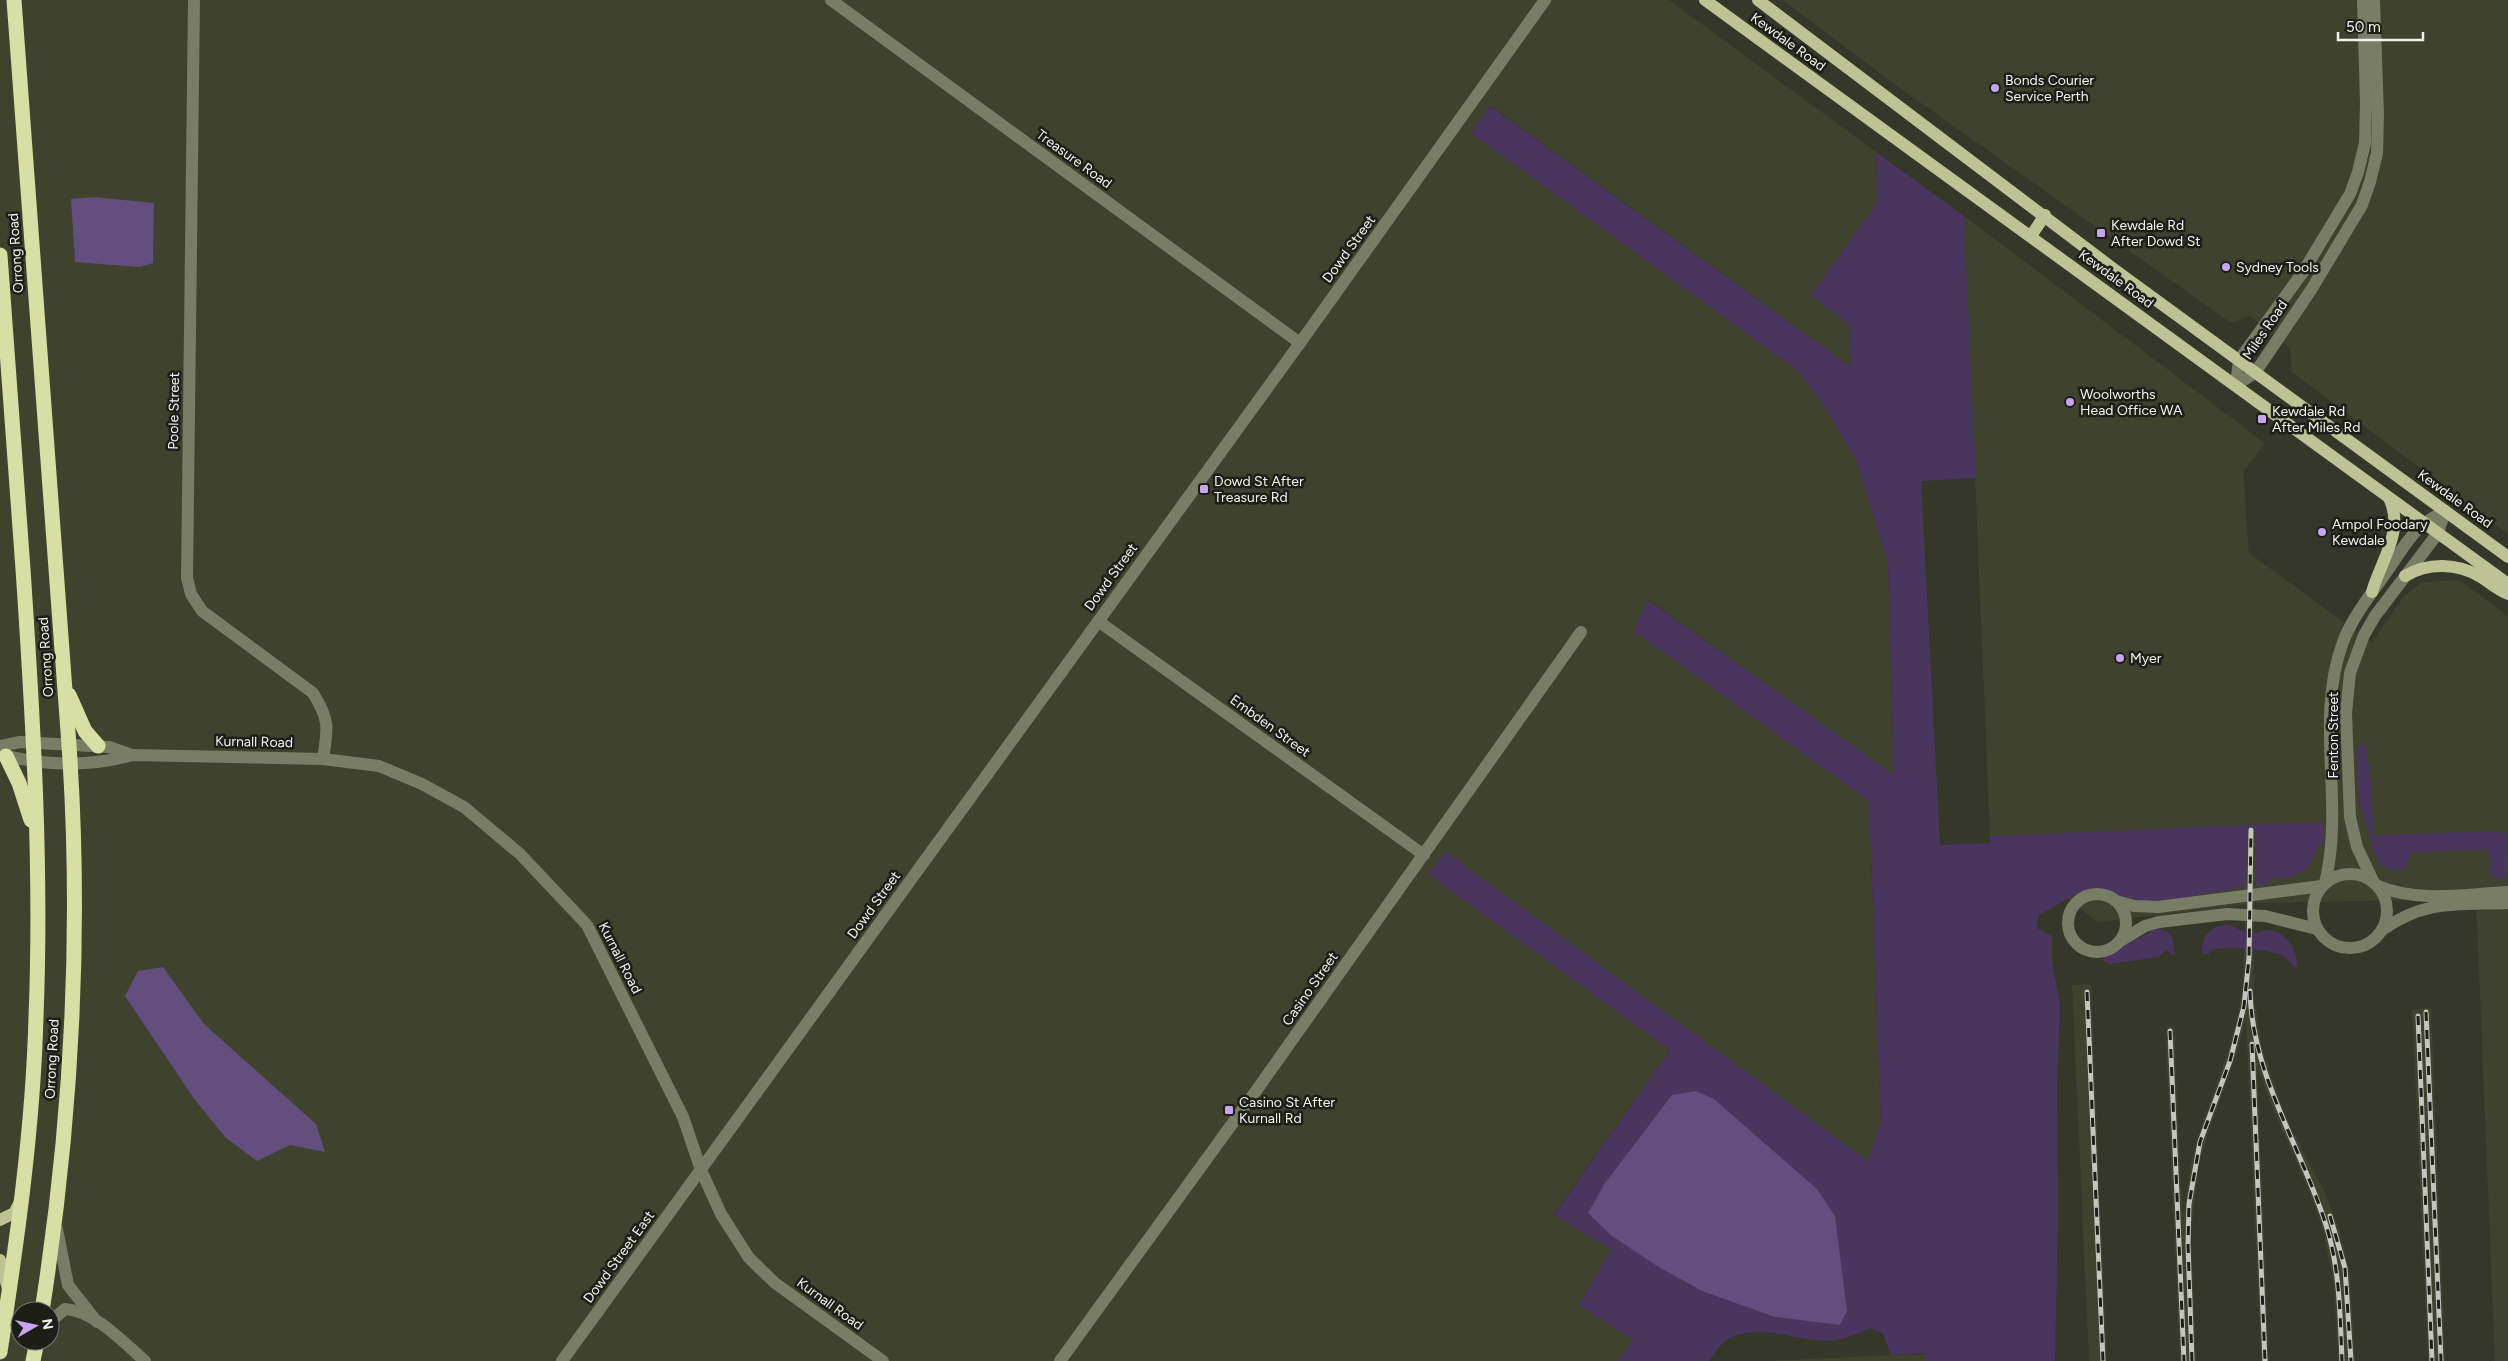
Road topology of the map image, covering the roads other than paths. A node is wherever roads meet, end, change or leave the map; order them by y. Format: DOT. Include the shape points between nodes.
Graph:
graph roads {
  1 [pos="14,0"];
  2 [pos="194,0"];
  3 [pos="831,0"];
  4 [pos="1545,0"];
  5 [pos="1705,0"];
  6 [pos="1758,0"];
  7 [pos="2363,0"];
  8 [pos="2374,0"];
  9 [pos="2045,215"];
  10 [pos="2031,236"];
  11 [pos="0,255"];
  12 [pos="1300,343"];
  13 [pos="2238,360"];
  14 [pos="2255,373"];
  15 [pos="2236,385"];
  16 [pos="2389,497"];
  17 [pos="2445,511"];
  18 [pos="2424,523"];
  19 [pos="2438,533"];
  20 [pos="2508,557"];
  21 [pos="2405,576"];
  22 [pos="2508,584"];
  23 [pos="2372,592"];
  24 [pos="2508,594"];
  25 [pos="1098,621"];
  26 [pos="1581,632"];
  27 [pos="65,687"];
  28 [pos="35,743"];
  29 [pos="69,745"];
  30 [pos="98,746"];
  31 [pos="2,752"];
  32 [pos="132,755"];
  33 [pos="323,759"];
  34 [pos="35,761"];
  35 [pos="70,762"];
  36 [pos="37,835"];
  37 [pos="1424,855"];
  38 [pos="2324,884"];
  39 [pos="2376,884"];
  40 [pos="2508,892"];
  41 [pos="2116,901"];
  42 [pos="2508,902"];
  43 [pos="2317,929"];
  44 [pos="2382,930"];
  45 [pos="2120,941"];
  46 [pos="701,1170"];
  47 [pos="22,1198"];
  48 [pos="54,1217"];
  49 [pos="0,1220"];
  50 [pos="0,1260"];
  51 [pos="9,1294"];
  52 [pos="43,1301"];
  53 [pos="60,1313"];
  54 [pos="97,1322"];
  55 [pos="0,1352"];
  56 [pos="144,1361"];
  57 [pos="562,1361"];
  58 [pos="883,1361"];
  59 [pos="1060,1361"];
  1 -- 27 [label="highway, Orrong Road"];
  2 -- 33 [label="street, Poole Street" via="186,578 202,611 313,693 328,726"];
  3 -- 12 [label="street, Treasure Road"];
  4 -- 12 [label="street, Dowd Street"];
  5 -- 10 [label="main road, Kewdale Road"];
  6 -- 9 [label="main road, Kewdale Road"];
  7 -- 13 [label="street, Miles Road" via="2366,113 2365,143 2358,172 2350,194 2308,264"];
  8 -- 14 [label="street, Miles Road" via="2378,114 2377,153 2370,182 2350,226"];
  9 -- 10 [label="main road"];
  9 -- 13 [label="main road, Kewdale Road"];
  10 -- 15 [label="main road, Kewdale Road"];
  11 -- 28 [label="highway, Orrong Road"];
  12 -- 25 [label="street, Dowd Street"];
  13 -- 14 [label="main road, Kewdale Road"];
  13 -- 15 [label="street, Miles Road"];
  14 -- 15 [label="street, Miles Road"];
  14 -- 17 [label="main road, Kewdale Road"];
  15 -- 16 [label="main road, Kewdale Road"];
  16 -- 18 [label="main road, Kewdale Road"];
  16 -- 23 [label="main road" via="2395,514 2394,532"];
  17 -- 18 [label="street, Fenton Street"];
  17 -- 19 [label="street, Fenton Street"];
  17 -- 20 [label="main road, Kewdale Road"];
  18 -- 19 [label="main road, Kewdale Road"];
  18 -- 23 [label="street, Fenton Street"];
  19 -- 21 [label="street, Fenton Street"];
  19 -- 22 [label="main road, Kewdale Road"];
  21 -- 24 [label="main road" via="2421,568 2453,567 2481,577"];
  21 -- 39 [label="street, Fenton Street" via="2364,635 2350,673 2346,696 2350,817 2358,847"];
  23 -- 38 [label="street, Fenton Street" via="2343,642 2332,690 2329,736 2333,824 2331,861"];
  25 -- 37 [label="street, Embden Street"];
  25 -- 46 [label="street, Dowd Street"];
  26 -- 37 [label="street, Casino Street"];
  27 -- 29 [label="highway, Orrong Road"];
  27 -- 30 [label="highway" via="85,731"];
  28 -- 29 [label="street, Kurnall Road"];
  28 -- 31 [label="street, Kurnall Road" via="20,742"];
  28 -- 34 [label="highway, Orrong Road"];
  29 -- 30 [label="street, Kurnall Road"];
  29 -- 35 [label="highway, Orrong Road"];
  30 -- 32 [label="street, Kurnall Road"];
  31 -- 34 [label="street, Kurnall Road"];
  31 -- 36 [label="highway" via="19,783"];
  32 -- 33 [label="street, Kurnall Road"];
  32 -- 35 [label="street, Kurnall Road" via="109,762"];
  33 -- 46 [label="street, Kurnall Road" via="379,766 422,784 464,808 520,854 586,925 683,1117"];
  34 -- 35 [label="street, Kurnall Road"];
  34 -- 36 [label="highway, Orrong Road"];
  35 -- 48 [label="highway, Orrong Road" via="73,871 70,1035"];
  36 -- 47 [label="highway, Orrong Road" via="36,1018 30,1132"];
  37 -- 59 [label="street, Casino Street"];
  38 -- 39 [label="street" via="2344,874 2365,877"];
  38 -- 41 [label="street" via="2158,907"];
  38 -- 43 [label="street" via="2312,907"];
  39 -- 40 [label="street" via="2397,894 2413,896"];
  39 -- 44 [label="street" via="2387,907"];
  41 -- 45 [label="street" via="2125,916"];
  41 -- 45 [label="street" via="2100,894 2083,897 2071,910 2068,927 2074,941 2087,951 2103,952"];
  42 -- 44 [label="street" via="2424,908 2408,913"];
  43 -- 44 [label="street" via="2328,942 2350,949 2368,943"];
  43 -- 45 [label="street" via="2265,916 2227,914 2159,922 2144,926"];
  46 -- 57 [label="street, Dowd Street East"];
  46 -- 58 [label="street, Kurnall Road" via="722,1214 762,1273"];
  47 -- 49 [label="main road" via="14,1213"];
  47 -- 51 [label="highway, Orrong Road"];
  48 -- 52 [label="highway, Orrong Road"];
  48 -- 54 [label="street" via="68,1285"];
  50 -- 51 [label="main road"];
  51 -- 55 [label="highway, Orrong Road"];
  53 -- 54 [label="street" via="65,1309 81,1312"];
  54 -- 56 [label="street"];
}
